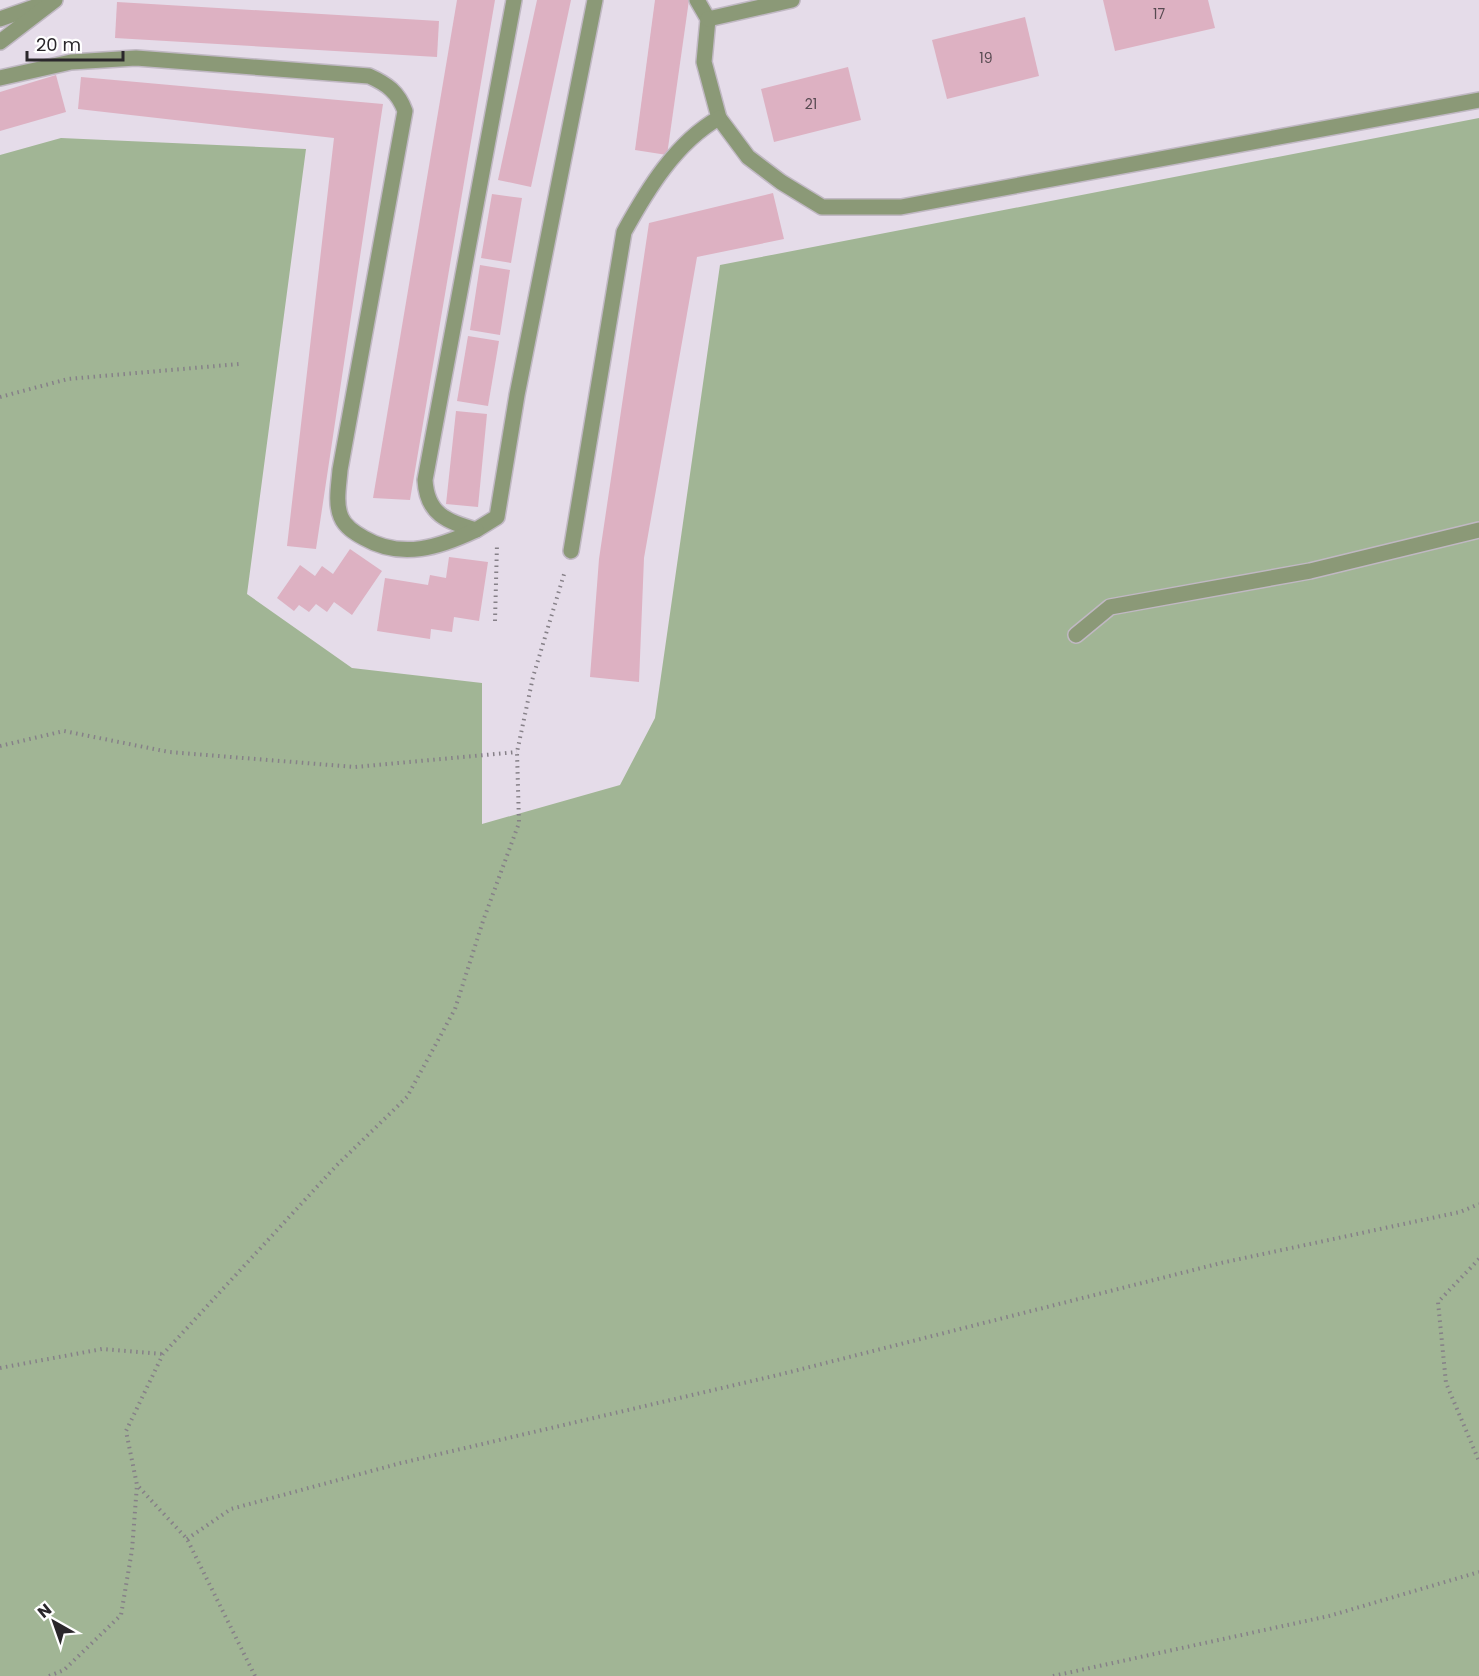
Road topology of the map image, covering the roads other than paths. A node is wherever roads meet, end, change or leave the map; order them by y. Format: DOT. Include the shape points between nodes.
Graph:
graph roads {
  1 [pos="55,0"];
  2 [pos="514,0"];
  3 [pos="595,0"];
  4 [pos="697,0"];
  5 [pos="792,0"];
  6 [pos="0,19"];
  7 [pos="708,20"];
  8 [pos="0,42"];
  9 [pos="0,78"];
  10 [pos="1479,100"];
  11 [pos="719,118"];
  12 [pos="476,530"];
  13 [pos="1479,530"];
  14 [pos="571,551"];
  15 [pos="1076,635"];
  1 -- 6 [label="street"];
  1 -- 8 [label="street"];
  2 -- 12 [label="street" via="425,480 426,494 440,516 447,522"];
  3 -- 12 [label="street" via="517,395 497,517"];
  4 -- 7 [label="street"];
  5 -- 7 [label="street"];
  7 -- 11 [label="street" via="704,62"];
  9 -- 12 [label="street" via="71,62 136,58 369,76 394,91 405,111 337,495 341,516 352,531 391,549 433,548"];
  10 -- 11 [label="street" via="901,207 822,207 748,157"];
  11 -- 14 [label="street" via="702,127 666,167 646,192 624,232"];
  13 -- 15 [label="street" via="1310,570 1110,607"];
}
